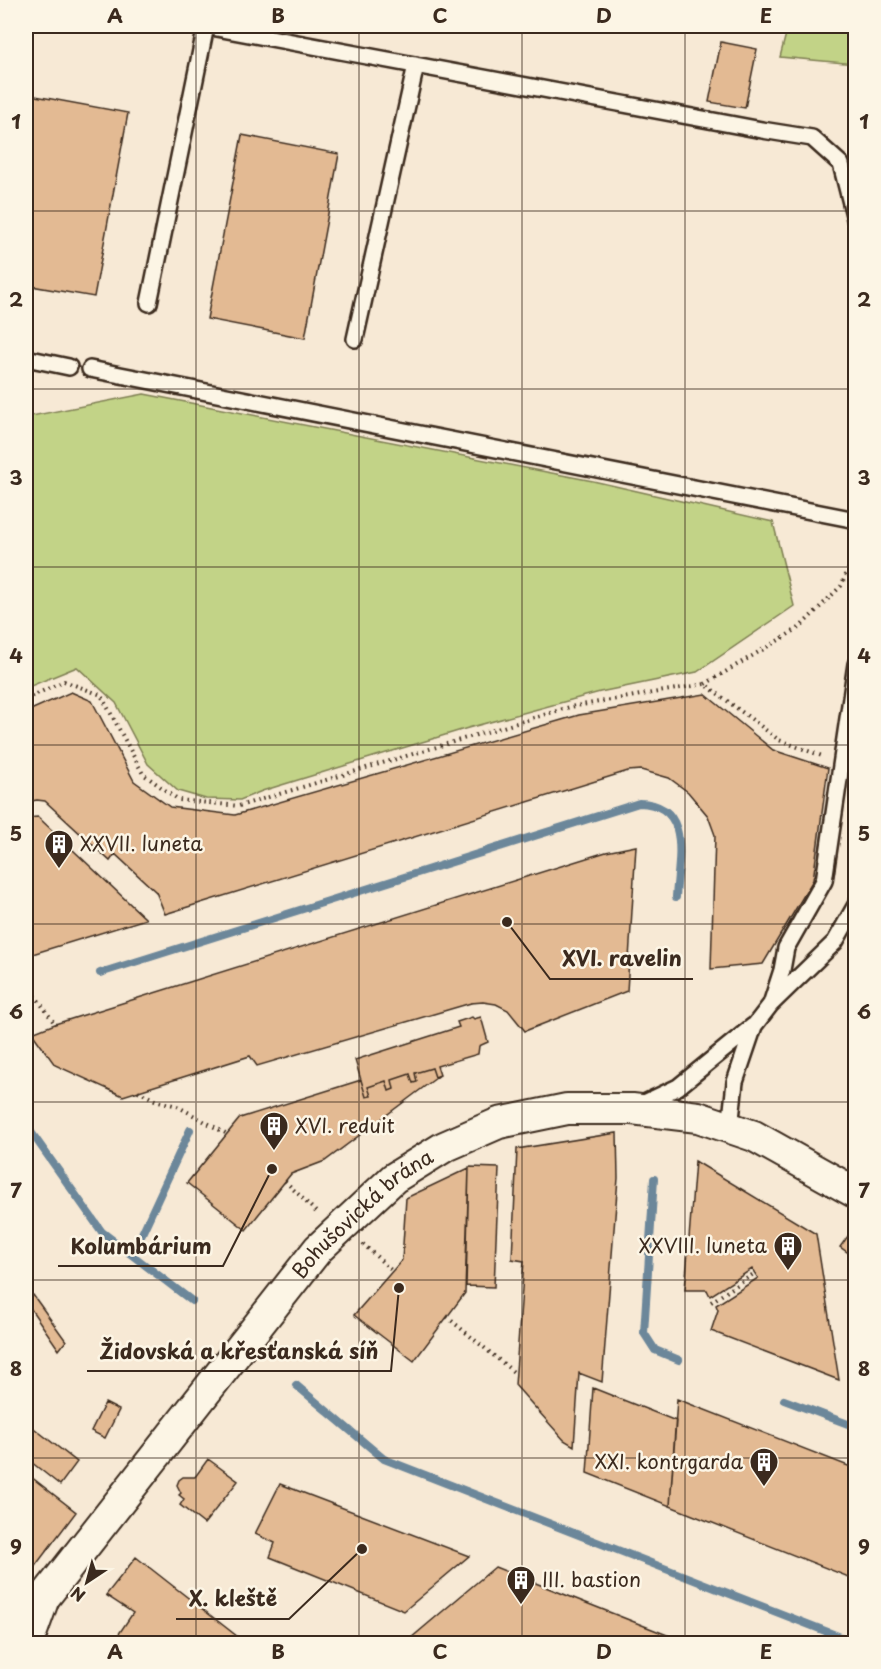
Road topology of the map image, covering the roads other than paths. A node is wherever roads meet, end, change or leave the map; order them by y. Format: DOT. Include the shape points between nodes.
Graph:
graph roads {
  1 [pos="206,26"];
  2 [pos="416,65"];
  3 [pos="855,223"];
  4 [pos="149,303"];
  5 [pos="355,339"];
  6 [pos="26,358"];
  7 [pos="69,368"];
  8 [pos="90,369"];
  9 [pos="855,520"];
  10 [pos="855,664"];
  11 [pos="855,905"];
  12 [pos="771,1004"];
  13 [pos="754,1026"];
  14 [pos="632,1109"];
  15 [pos="730,1128"];
  16 [pos="855,1194"];
  17 [pos="28,1638"];
  1 -- 2 [label="lane"];
  1 -- 4 [label="lane"];
  2 -- 3 [label="lane" via="812,138 841,164"];
  2 -- 5 [label="lane"];
  6 -- 7 [label="lane"];
  8 -- 9 [label="lane"];
  10 -- 12 [label="lane" via="824,881 786,948"];
  11 -- 12 [label="lane" via="835,942"];
  12 -- 13 [label="lane"];
  13 -- 14 [label="lane" via="678,1087"];
  13 -- 15 [label="lane" via="735,1082"];
  14 -- 15 [label="street, Bohušovická brána" via="698,1117"];
  14 -- 17 [label="street, Bohušovická brána" via="567,1109 499,1123 444,1147 394,1178 332,1236 180,1427 44,1598"];
  15 -- 16 [label="street, Bohušovická brána" via="754,1136"];
}
